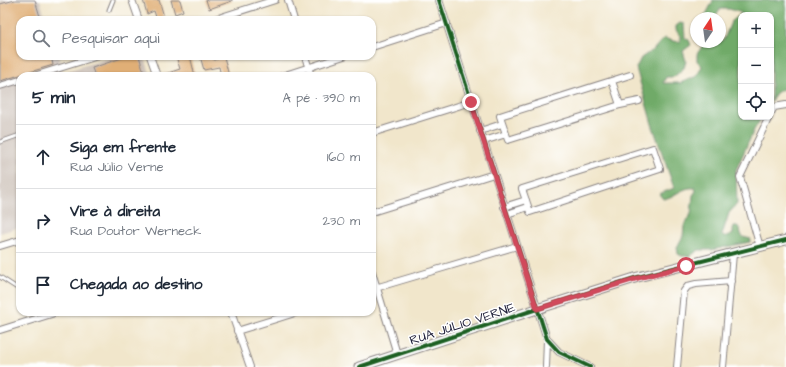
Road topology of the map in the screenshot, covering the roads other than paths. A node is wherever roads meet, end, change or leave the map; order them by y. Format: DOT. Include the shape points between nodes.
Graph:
graph roads {
  1 [pos="113,0"];
  2 [pos="132,0"];
  3 [pos="274,0"];
  4 [pos="288,0"];
  5 [pos="439,0"];
  6 [pos="109,10"];
  7 [pos="138,16"];
  8 [pos="224,16"];
  9 [pos="293,16"];
  10 [pos="447,23"];
  11 [pos="376,46"];
  12 [pos="85,60"];
  13 [pos="151,60"];
  14 [pos="306,60"];
  15 [pos="331,60"];
  16 [pos="309,67"];
  17 [pos="47,72"];
  18 [pos="156,72"];
  19 [pos="294,72"];
  20 [pos="310,72"];
  21 [pos="630,75"];
  22 [pos="16,81"];
  23 [pos="612,81"];
  24 [pos="0,86"];
  25 [pos="639,101"];
  26 [pos="471,102"];
  27 [pos="620,105"];
  28 [pos="786,105"];
  29 [pos="774,109"];
  30 [pos="768,120"];
  31 [pos="502,124"];
  32 [pos="480,131"];
  33 [pos="376,132"];
  34 [pos="506,134"];
  35 [pos="16,136"];
  36 [pos="484,141"];
  37 [pos="0,142"];
  38 [pos="494,174"];
  39 [pos="526,200"];
  40 [pos="504,207"];
  41 [pos="528,207"];
  42 [pos="376,211"];
  43 [pos="507,214"];
  44 [pos="786,240"];
  45 [pos="16,241"];
  46 [pos="0,246"];
  47 [pos="517,246"];
  48 [pos="760,247"];
  49 [pos="734,254"];
  50 [pos="0,277"];
  51 [pos="731,281"];
  52 [pos="16,287"];
  53 [pos="376,288"];
  54 [pos="376,295"];
  55 [pos="537,309"];
  56 [pos="45,316"];
  57 [pos="232,316"];
  58 [pos="285,316"];
  59 [pos="0,330"];
  60 [pos="237,331"];
  61 [pos="547,339"];
  62 [pos="397,354"];
  63 [pos="376,364"];
  64 [pos="250,367"];
  65 [pos="359,367"];
  66 [pos="546,367"];
  67 [pos="590,367"];
  68 [pos="677,367"];
  69 [pos="723,367"];
  1 -- 6 [label="lane"];
  2 -- 7 [label="street"];
  3 -- 8 [label="street"];
  4 -- 9 [label="street"];
  5 -- 10 [label="street"];
  10 -- 11 [label="street"];
  10 -- 26 [label="street"];
  12 -- 17 [label="street"];
  13 -- 18 [label="street"];
  14 -- 16 [label="street"];
  15 -- 16 [label="street"];
  16 -- 19 [label="street"];
  16 -- 20 [label="street"];
  21 -- 23 [label="street"];
  22 -- 24 [label="street"];
  23 -- 27 [label="street"];
  23 -- 31 [label="street" via="500,116"];
  25 -- 27 [label="street"];
  26 -- 32 [label="street"];
  26 -- 33 [label="street"];
  27 -- 34 [label="street" via="508,140"];
  28 -- 29 [label="street"];
  30 -- 48 [label="street" via="740,177"];
  31 -- 32 [label="street"];
  31 -- 34 [label="street"];
  32 -- 36 [label="street"];
  34 -- 36 [label="street"];
  35 -- 37 [label="lane"];
  36 -- 38 [label="street"];
  38 -- 40 [label="street"];
  38 -- 42 [label="street"];
  39 -- 40 [label="street"];
  39 -- 41 [label="street"];
  39 -- 41 [label="street" via="522,188 654,148 660,169 530,212"];
  40 -- 43 [label="street"];
  41 -- 43 [label="street"];
  43 -- 47 [label="street"];
  44 -- 48 [label="street, RUA JÚLIO VERNE"];
  45 -- 46 [label="street"];
  47 -- 53 [label="street"];
  47 -- 55 [label="street"];
  48 -- 49 [label="street, RUA JÚLIO VERNE"];
  49 -- 51 [label="street"];
  49 -- 55 [label="street, RUA JÚLIO VERNE" via="638,278"];
  50 -- 52 [label="lane"];
  51 -- 68 [label="street" via="696,284 688,286 684,291"];
  51 -- 69 [label="street"];
  54 -- 62 [label="street"];
  55 -- 61 [label="street"];
  55 -- 62 [label="street, RUA JÚLIO VERNE"];
  56 -- 59 [label="street"];
  57 -- 60 [label="street"];
  58 -- 60 [label="street"];
  60 -- 64 [label="street"];
  61 -- 66 [label="street"];
  61 -- 67 [label="street" via="559,352"];
  62 -- 63 [label="street, RUA JÚLIO VERNE"];
  63 -- 65 [label="street, RUA JÚLIO VERNE"];
}
